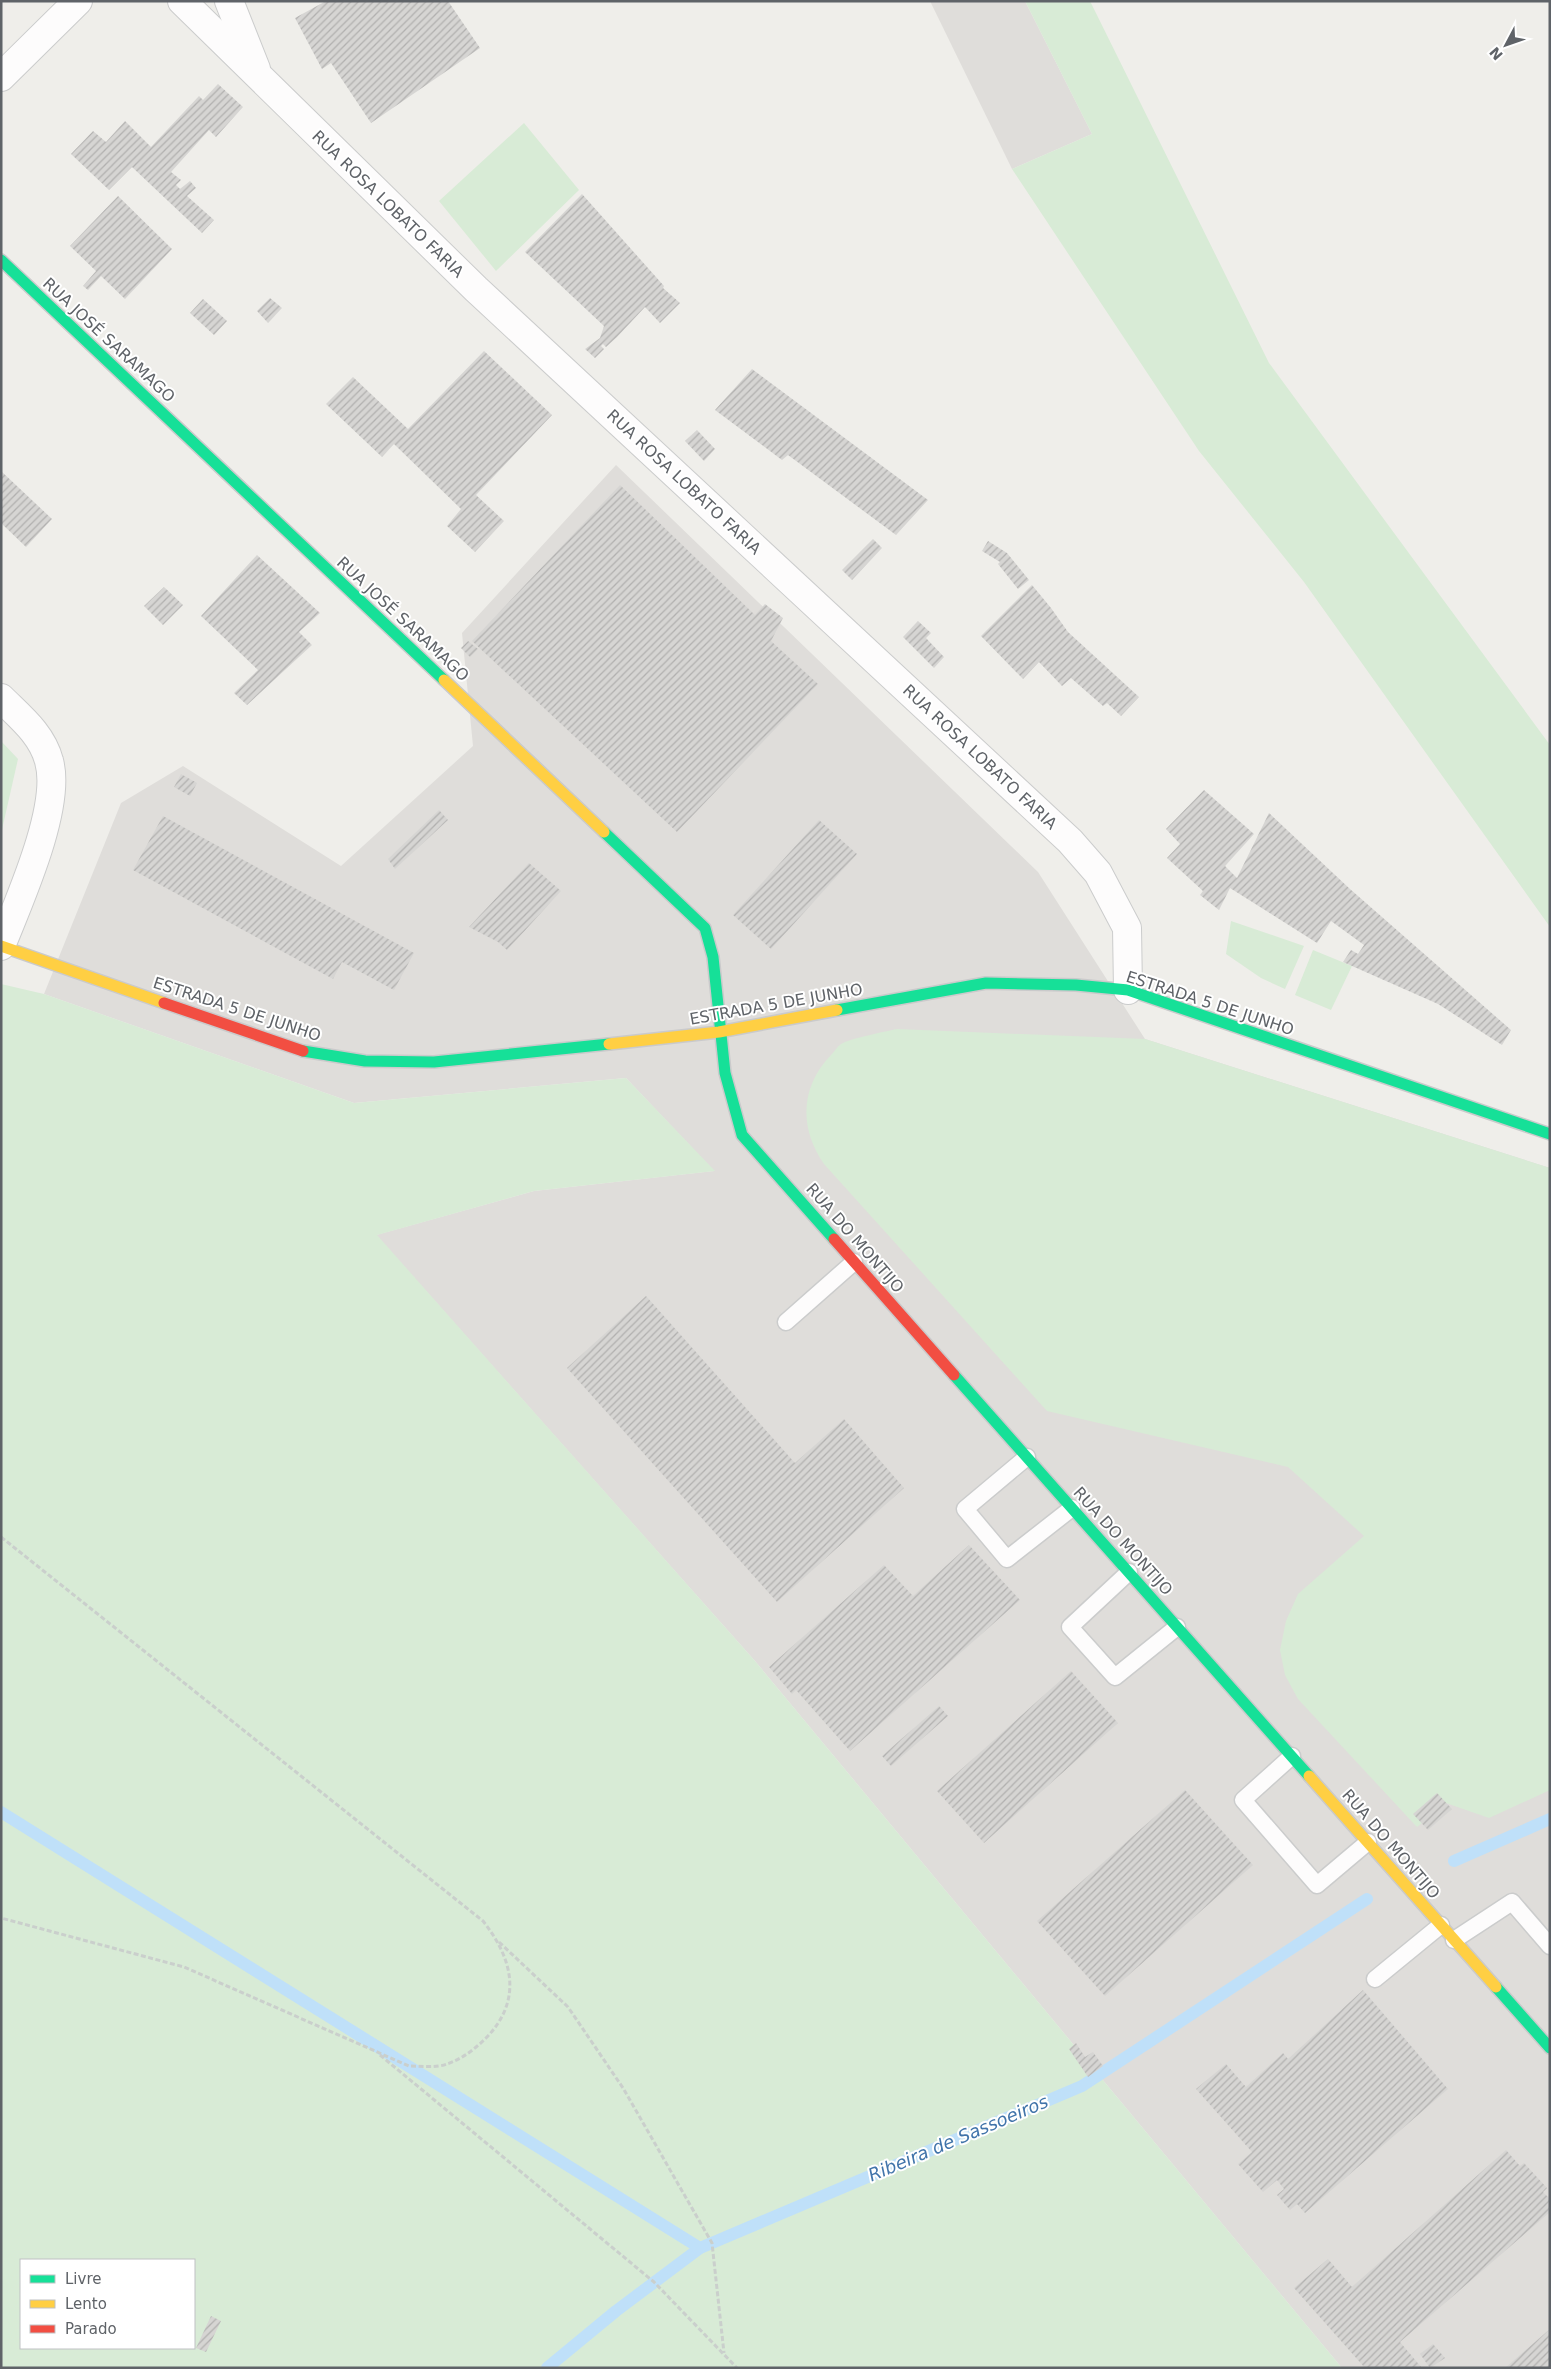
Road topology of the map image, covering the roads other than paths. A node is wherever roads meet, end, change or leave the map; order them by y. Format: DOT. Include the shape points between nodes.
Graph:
graph roads {
  1 [pos="78,1"];
  2 [pos="182,1"];
  3 [pos="229,1"];
  4 [pos="1,77"];
  5 [pos="261,80"];
  6 [pos="1,260"];
  7 [pos="1,698"];
  8 [pos="1,946"];
  9 [pos="1128,990"];
  10 [pos="719,1032"];
  11 [pos="1550,1134"];
  12 [pos="854,1262"];
  13 [pos="786,1322"];
  14 [pos="1027,1457"];
  15 [pos="1072,1508"];
  16 [pos="1129,1572"];
  17 [pos="1177,1627"];
  18 [pos="1292,1756"];
  19 [pos="1368,1842"];
  20 [pos="1441,1925"];
  21 [pos="1454,1940"];
  22 [pos="1550,1946"];
  23 [pos="1375,1979"];
  24 [pos="1550,2048"];
  1 -- 4 [label="street"];
  2 -- 5 [label="street, RUA ROSA LOBATO FARIA"];
  3 -- 5 [label="street"];
  5 -- 9 [label="street, RUA ROSA LOBATO FARIA" via="476,288 1070,840 1098,873 1127,928"];
  6 -- 10 [label="street, RUA JOSÉ SARAMAGO" via="705,928 711,943"];
  7 -- 8 [label="street" via="36,732 49,759 53,782 38,852"];
  8 -- 10 [label="street, ESTRADA 5 DE JUNHO" via="299,1050 365,1061 434,1062"];
  9 -- 10 [label="street, ESTRADA 5 DE JUNHO" via="986,983"];
  9 -- 11 [label="street, ESTRADA 5 DE JUNHO"];
  10 -- 12 [label="street, RUA DO MONTIJO" via="732,1112 742,1135"];
  12 -- 13 [label="lane"];
  12 -- 14 [label="street, RUA DO MONTIJO"];
  14 -- 15 [label="street, RUA DO MONTIJO"];
  14 -- 15 [label="lane" via="965,1509 1007,1559"];
  15 -- 16 [label="street, RUA DO MONTIJO"];
  16 -- 17 [label="street, RUA DO MONTIJO"];
  16 -- 17 [label="lane" via="1070,1627 1115,1677"];
  17 -- 18 [label="street, RUA DO MONTIJO"];
  18 -- 19 [label="street, RUA DO MONTIJO"];
  18 -- 19 [label="lane" via="1243,1800 1317,1885"];
  19 -- 20 [label="street, RUA DO MONTIJO"];
  20 -- 21 [label="street, RUA DO MONTIJO"];
  20 -- 23 [label="lane"];
  21 -- 22 [label="lane" via="1512,1902"];
  21 -- 24 [label="street, RUA DO MONTIJO"];
}
